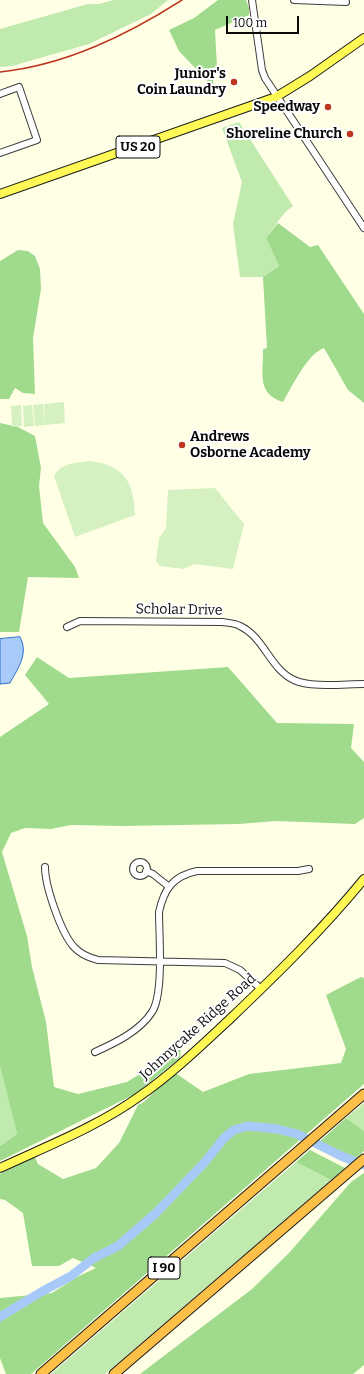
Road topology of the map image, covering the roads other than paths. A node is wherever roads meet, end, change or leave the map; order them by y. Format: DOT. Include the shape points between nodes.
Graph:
graph roads {
  1 [pos="252,0"];
  2 [pos="294,0"];
  3 [pos="346,2"];
  4 [pos="364,38"];
  5 [pos="0,94"];
  6 [pos="276,97"];
  7 [pos="0,153"];
  8 [pos="0,194"];
  9 [pos="364,228"];
  10 [pos="67,627"];
  11 [pos="364,684"];
  12 [pos="45,867"];
  13 [pos="309,869"];
  14 [pos="146,871"];
  15 [pos="364,879"];
  16 [pos="168,886"];
  17 [pos="159,961"];
  18 [pos="261,989"];
  19 [pos="95,1052"];
  20 [pos="364,1094"];
  21 [pos="364,1159"];
  22 [pos="0,1168"];
  23 [pos="41,1374"];
  24 [pos="114,1374"];
  1 -- 6 [label="street" via="262,70"];
  2 -- 3 [label="street"];
  4 -- 6 [label="main road, US 20"];
  5 -- 7 [label="street" via="19,87 37,140"];
  6 -- 8 [label="main road, US 20"];
  6 -- 9 [label="street"];
  10 -- 11 [label="street, Scholar Drive" via="80,621 239,625 250,632 279,669 293,680 308,684"];
  12 -- 17 [label="street" via="45,881 64,930 74,948 80,953 98,960"];
  13 -- 16 [label="street" via="197,871 186,874"];
  14 -- 16 [label="street"];
  15 -- 18 [label="main road, Johnnycake Ridge Road"];
  16 -- 17 [label="street" via="159,912"];
  17 -- 18 [label="street" via="225,963 240,970"];
  17 -- 19 [label="street" via="158,992 153,1012 132,1031"];
  18 -- 22 [label="main road, Johnnycake Ridge Road" via="182,1063 140,1096 79,1132"];
  20 -- 23 [label="highway, I 90"];
  21 -- 24 [label="highway"];
}
